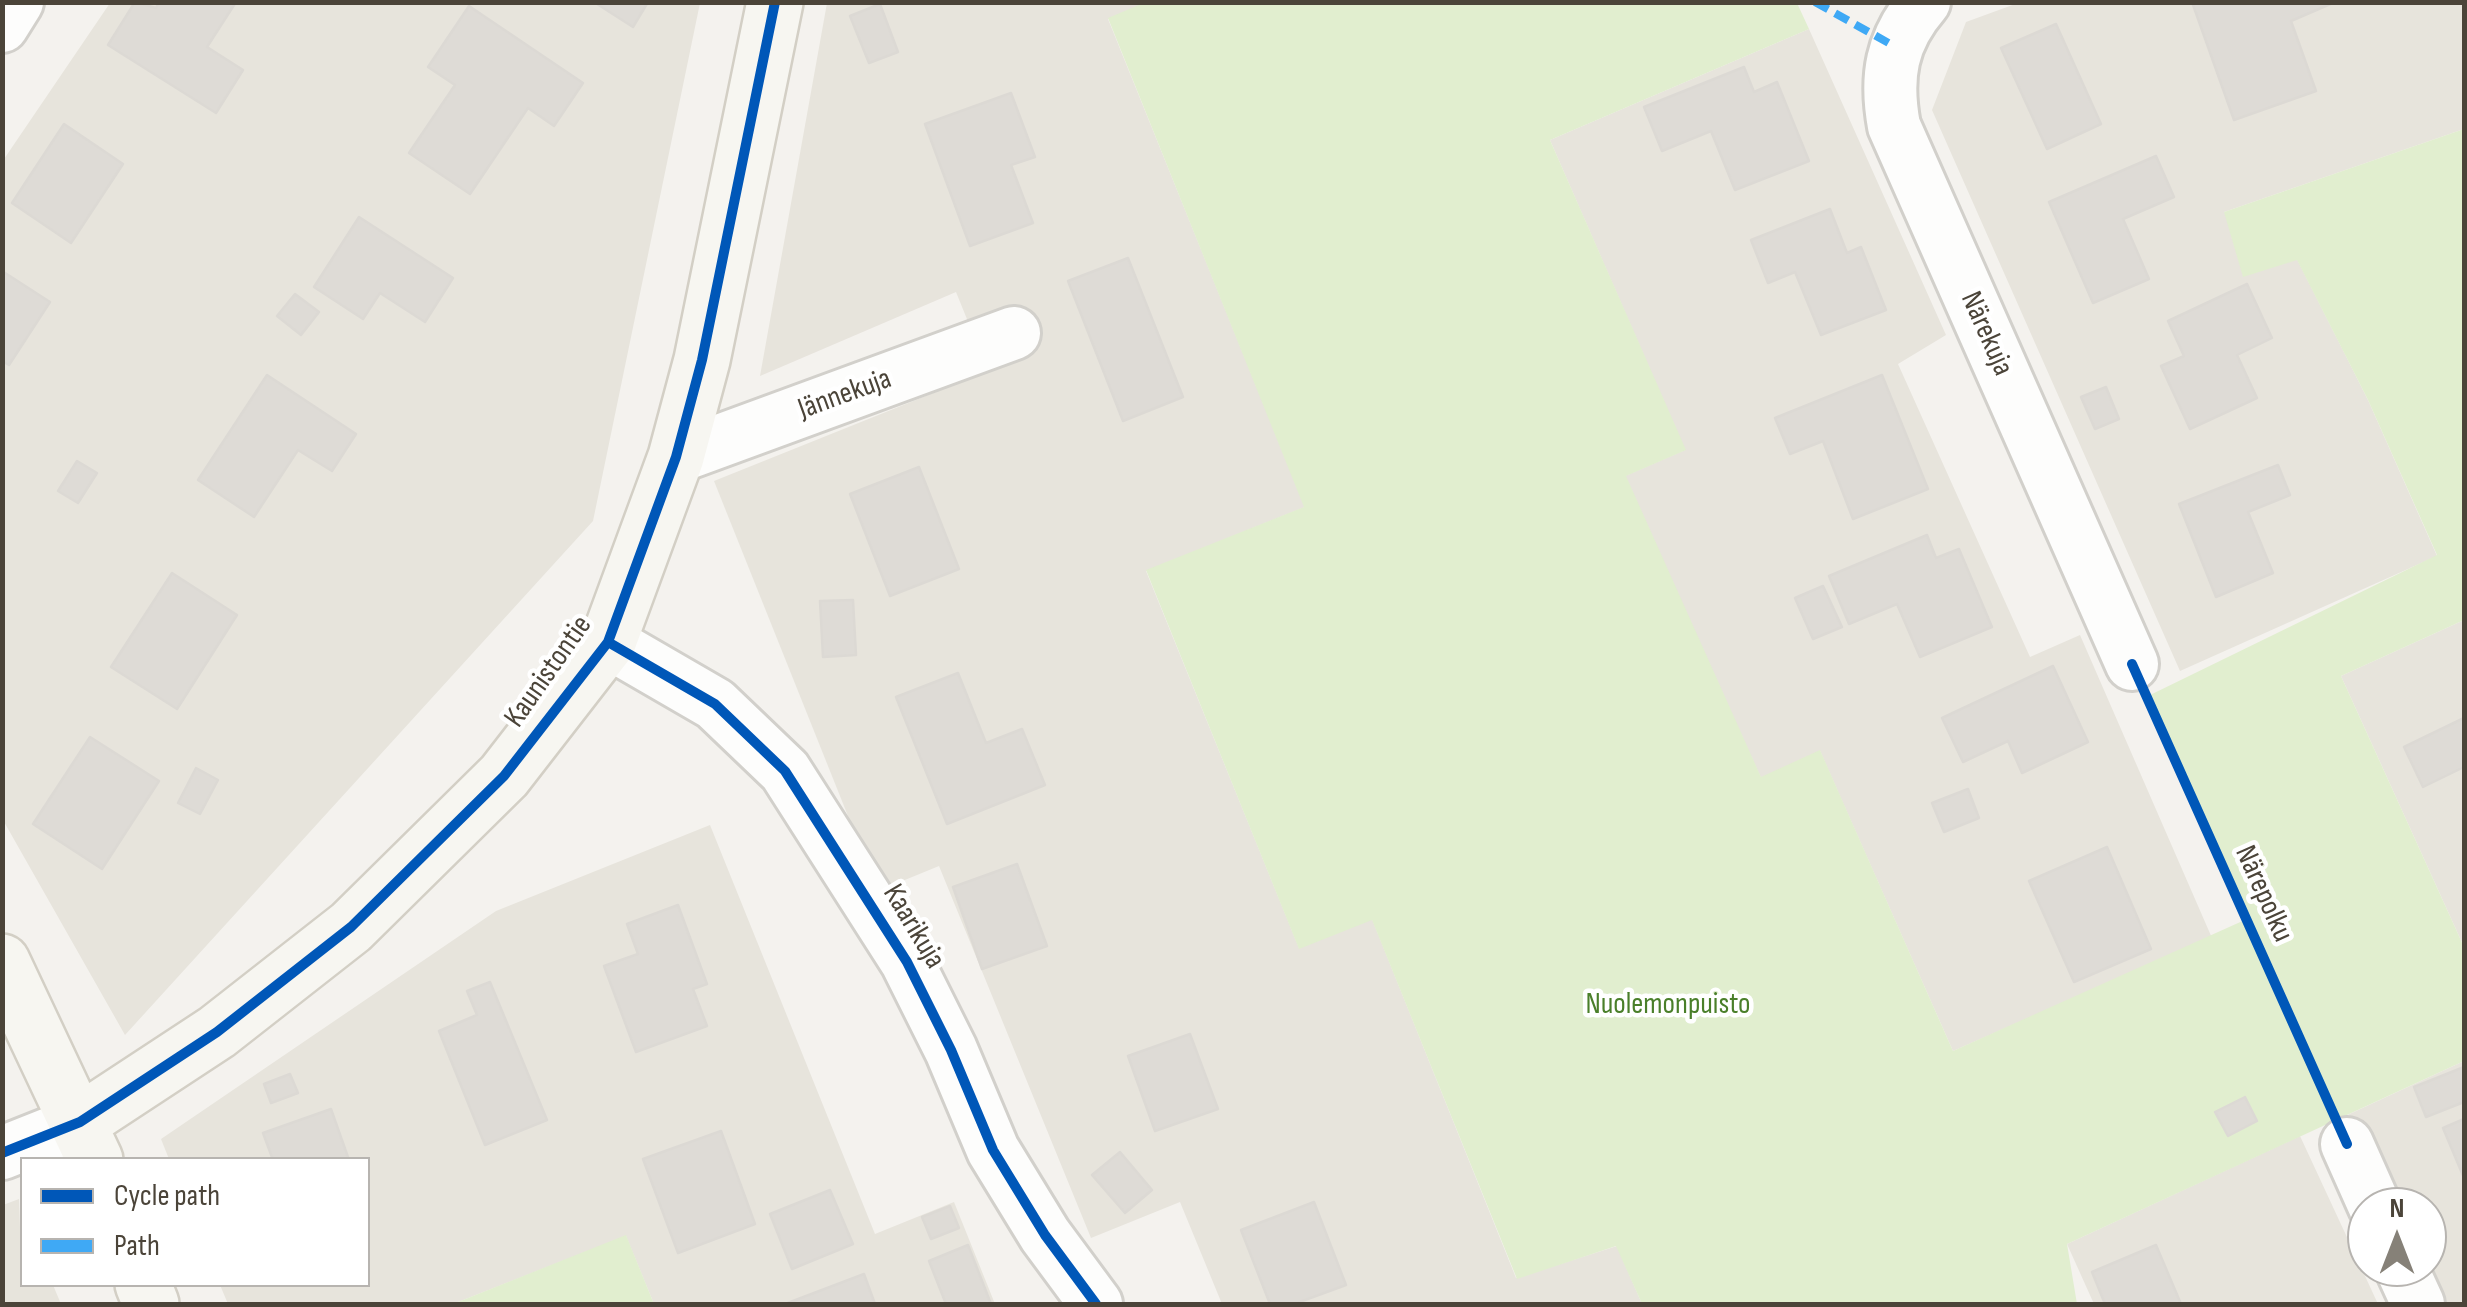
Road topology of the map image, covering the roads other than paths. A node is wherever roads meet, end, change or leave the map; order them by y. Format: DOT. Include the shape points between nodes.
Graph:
graph roads {
  1 [pos="17,2"];
  2 [pos="775,2"];
  3 [pos="1924,2"];
  4 [pos="2,26"];
  5 [pos="1014,333"];
  6 [pos="676,457"];
  7 [pos="608,642"];
  8 [pos="2132,664"];
  9 [pos="2,962"];
  10 [pos="88,1141"];
  11 [pos="2347,1144"];
  12 [pos="2,1153"];
  13 [pos="2365,1187"];
  14 [pos="1096,1304"];
  1 -- 4 [label="street"];
  2 -- 6 [label="street, Kaunistontie"];
  3 -- 8 [label="street, Närekuja" via="1894,46 1888,94 1894,126"];
  5 -- 6 [label="street, Jännekuja"];
  6 -- 7 [label="street, Kaunistontie"];
  7 -- 10 [label="street, Kaunistontie" via="504,776 351,927"];
  7 -- 14 [label="street, Kaarikuja" via="715,704 785,771 907,962 993,1150"];
  9 -- 10 [label="street"];
  10 -- 12 [label="street"];
  11 -- 13 [label="street"];
}
